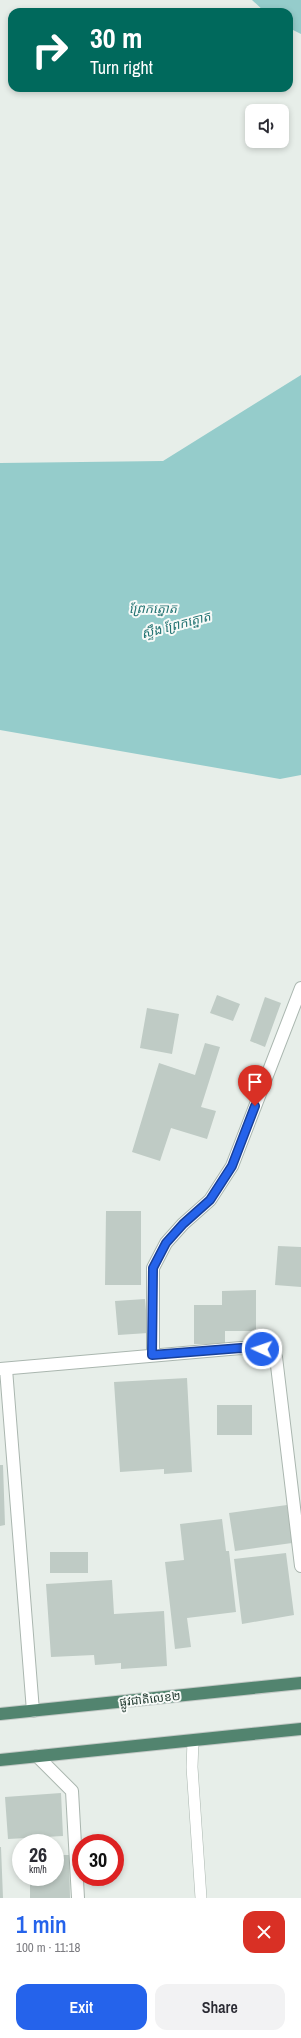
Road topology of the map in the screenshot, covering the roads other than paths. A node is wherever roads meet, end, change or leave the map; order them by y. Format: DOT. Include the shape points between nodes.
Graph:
graph roads {
  1 [pos="301,988"];
  2 [pos="152,1355"];
  3 [pos="3,1369"];
  4 [pos="301,1566"];
  5 [pos="301,1683"];
  6 [pos="33,1711"];
  7 [pos="0,1714"];
  8 [pos="301,1730"];
  9 [pos="193,1740"];
  10 [pos="37,1756"];
  11 [pos="0,1760"];
  12 [pos="78,1898"];
  13 [pos="201,1898"];
  1 -- 2 [label="street" via="232,1166 210,1200 166,1243 153,1268"];
  2 -- 3 [label="street"];
  2 -- 4 [label="street" via="241,1348 262,1349 276,1357"];
  3 -- 6 [label="street"];
  5 -- 6 [label="highway, ផ្លូវជាតិលេខ២"];
  6 -- 7 [label="highway, ផ្លូវជាតិលេខ២"];
  8 -- 9 [label="highway"];
  9 -- 10 [label="highway"];
  9 -- 13 [label="lane" via="192,1767"];
  10 -- 11 [label="highway"];
  10 -- 12 [label="street" via="72,1791"];
}
